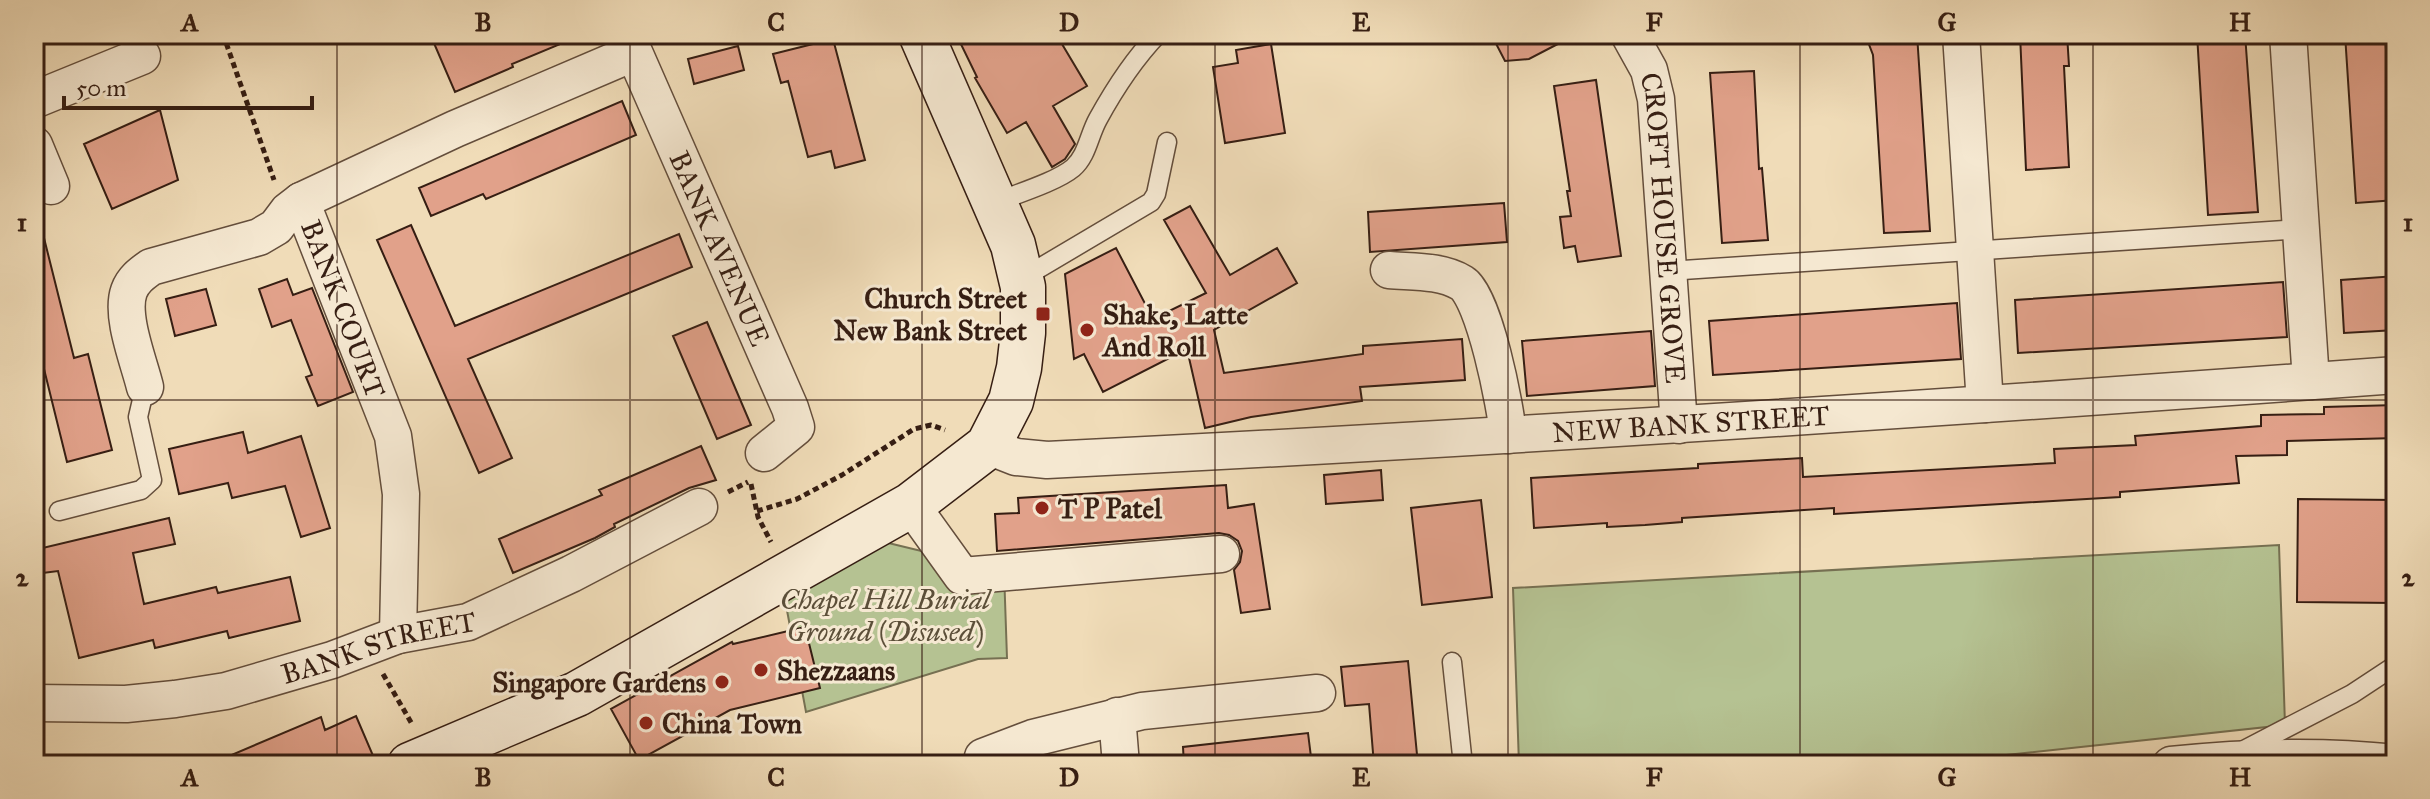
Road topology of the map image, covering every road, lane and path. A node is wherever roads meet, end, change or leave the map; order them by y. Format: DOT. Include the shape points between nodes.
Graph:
graph roads {
  1 [pos="223,34"];
  2 [pos="921,34"];
  3 [pos="1158,34"];
  4 [pos="1629,34"];
  5 [pos="1961,34"];
  6 [pos="2288,34"];
  7 [pos="630,43"];
  8 [pos="142,56"];
  9 [pos="34,100"];
  10 [pos="1167,142"];
  11 [pos="34,145"];
  12 [pos="51,186"];
  13 [pos="301,201"];
  14 [pos="994,203"];
  15 [pos="2301,229"];
  16 [pos="1975,251"];
  17 [pos="1389,270"];
  18 [pos="1668,271"];
  19 [pos="1021,279"];
  20 [pos="2396,375"];
  21 [pos="2311,381"];
  22 [pos="145,387"];
  23 [pos="1985,404"];
  24 [pos="1679,425"];
  25 [pos="1508,435"];
  26 [pos="988,446"];
  27 [pos="764,453"];
  28 [pos="911,505"];
  29 [pos="699,507"];
  30 [pos="59,511"];
  31 [pos="757,511"];
  32 [pos="1221,554"];
  33 [pos="383,641"];
  34 [pos="1452,662"];
  35 [pos="2396,665"];
  36 [pos="1317,693"];
  37 [pos="34,703"];
  38 [pos="1117,716"];
  39 [pos="983,757"];
  40 [pos="420,760"];
  41 [pos="2224,761"];
  42 [pos="2396,763"];
  43 [pos="1121,765"];
  44 [pos="1463,765"];
  45 [pos="2171,765"];
  1 -- 13 [label="path" via="276,186"];
  2 -- 14 [label="main road"];
  3 -- 14 [label="lane" via="1122,78 1076,166"];
  4 -- 18 [label="street, CROFT HOUSE GROVE" via="1649,70 1656,99"];
  5 -- 16 [label="street"];
  6 -- 15 [label="street"];
  7 -- 13 [label="street, BANK COURT"];
  7 -- 27 [label="street, BANK AVENUE" via="790,408 796,427"];
  8 -- 9 [label="street"];
  10 -- 19 [label="lane" via="1151,202"];
  11 -- 12 [label="street"];
  13 -- 22 [label="street" via="259,237 151,267 138,276 126,310"];
  13 -- 33 [label="street, BANK COURT" via="393,436 401,494"];
  14 -- 19 [label="main road"];
  15 -- 16 [label="lane"];
  15 -- 21 [label="street"];
  16 -- 18 [label="lane"];
  16 -- 23 [label="street"];
  17 -- 25 [label="street" via="1435,273 1464,283 1487,335"];
  18 -- 24 [label="street, CROFT HOUSE GROVE"];
  19 -- 26 [label="main road" via="1019,368 1011,401"];
  20 -- 21 [label="street, NEW BANK STREET"];
  21 -- 23 [label="street, NEW BANK STREET"];
  22 -- 30 [label="lane" via="138,417 152,480 141,490"];
  23 -- 24 [label="street, NEW BANK STREET"];
  24 -- 25 [label="street, NEW BANK STREET"];
  25 -- 26 [label="street, NEW BANK STREET" via="1047,460 1016,457"];
  26 -- 28 [label="main road"];
  26 -- 31 [label="path" via="931,425 914,429 797,499"];
  28 -- 32 [label="street" via="962,576"];
  28 -- 40 [label="main road" via="577,694"];
  29 -- 33 [label="street, BANK STREET" via="468,622"];
  33 -- 37 [label="street, BANK STREET" via="226,691 126,704"];
  33 -- 40 [label="path"];
  34 -- 44 [label="lane"];
  35 -- 41 [label="lane"];
  36 -- 38 [label="street"];
  38 -- 39 [label="street"];
  38 -- 43 [label="street"];
  41 -- 42 [label="street" via="2348,758"];
  41 -- 45 [label="street"];
}
